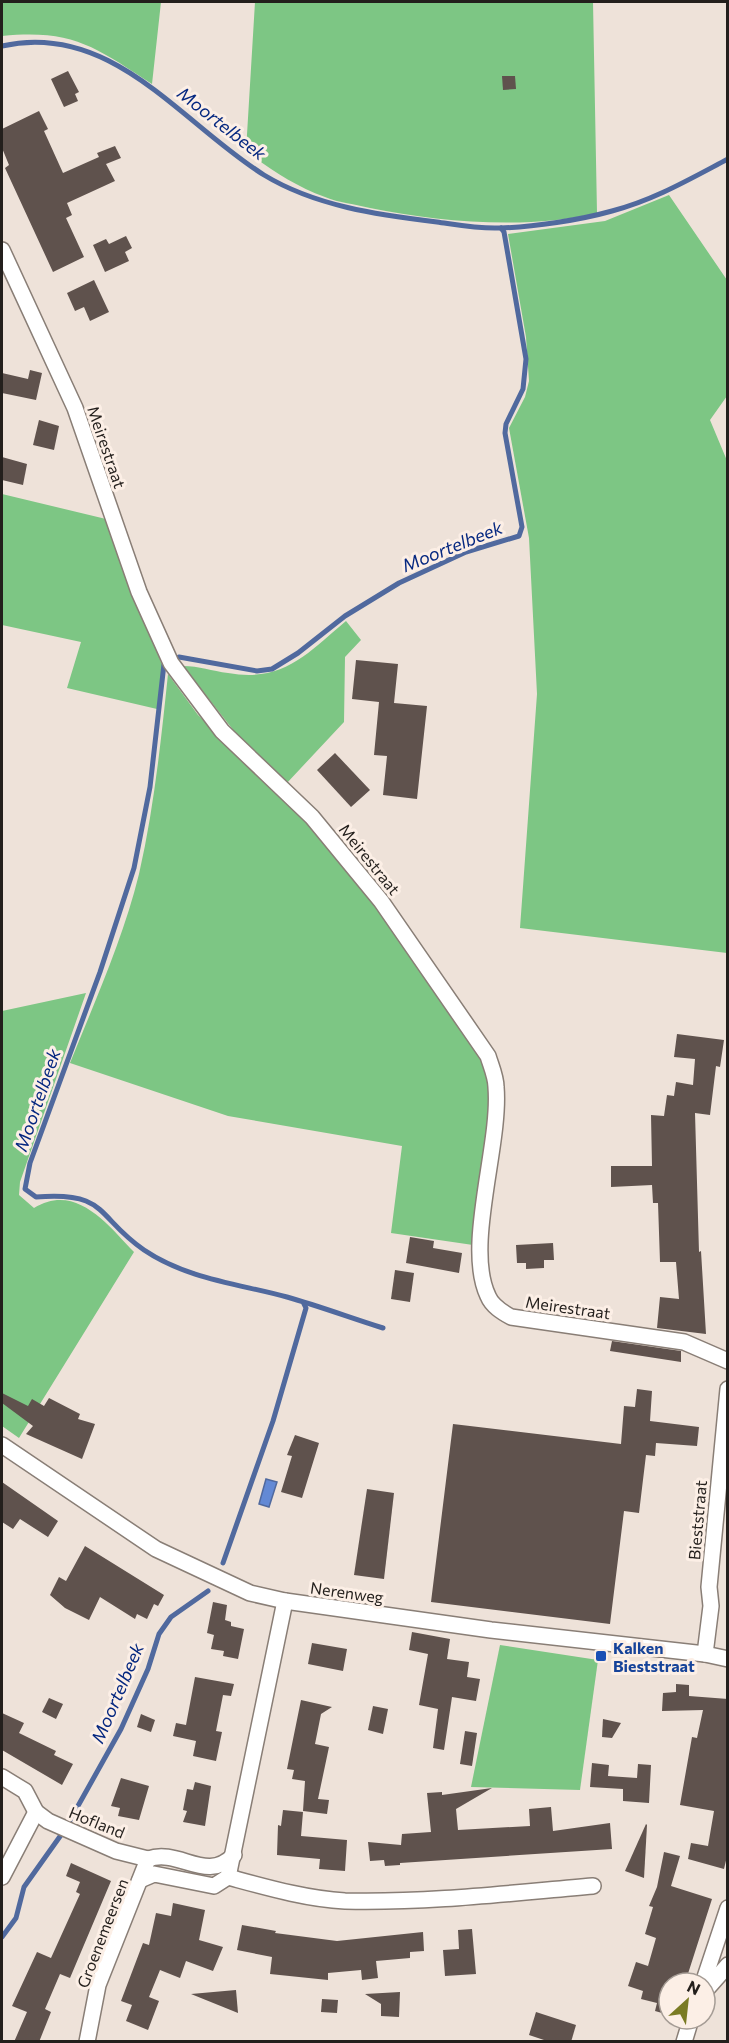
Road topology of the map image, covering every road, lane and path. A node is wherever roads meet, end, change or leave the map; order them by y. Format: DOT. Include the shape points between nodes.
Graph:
graph roads {
  1 [pos="2,250"];
  2 [pos="728,1361"];
  3 [pos="728,1389"];
  4 [pos="2,1445"];
  5 [pos="285,1601"];
  6 [pos="705,1654"];
  7 [pos="728,1659"];
  8 [pos="2,1777"];
  9 [pos="36,1812"];
  10 [pos="234,1855"];
  11 [pos="148,1859"];
  12 [pos="2,1877"];
  13 [pos="228,1877"];
  14 [pos="140,1880"];
  15 [pos="593,1886"];
  16 [pos="728,1908"];
  17 [pos="728,1965"];
  18 [pos="708,1971"];
  19 [pos="717,1977"];
  20 [pos="87,2042"];
  1 -- 2 [label="street, Meirestraat" via="75,408 139,592 171,663 222,731 312,817 381,901 488,1056 496,1086 494,1132 479,1260 488,1297 511,1317 684,1342"];
  3 -- 6 [label="street, Bieststraat"];
  4 -- 5 [label="street, Nerenweg" via="156,1549 250,1593"];
  5 -- 6 [label="street, Nerenweg"];
  5 -- 10 [label="street"];
  6 -- 7 [label="street, Nerenweg"];
  8 -- 9 [label="street, Hofland" via="25,1791"];
  9 -- 11 [label="street, Hofland" via="117,1851"];
  9 -- 12 [label="street"];
  10 -- 11 [label="street" via="224,1865 213,1867 157,1856"];
  10 -- 13 [label="street"];
  11 -- 14 [label="street"];
  13 -- 14 [label="street, Groenemeersen" via="214,1886 154,1874"];
  13 -- 15 [label="street" via="343,1901"];
  14 -- 20 [label="street, Groenemeersen" via="98,1985"];
  16 -- 18 [label="street"];
  17 -- 19 [label="street"];
}
